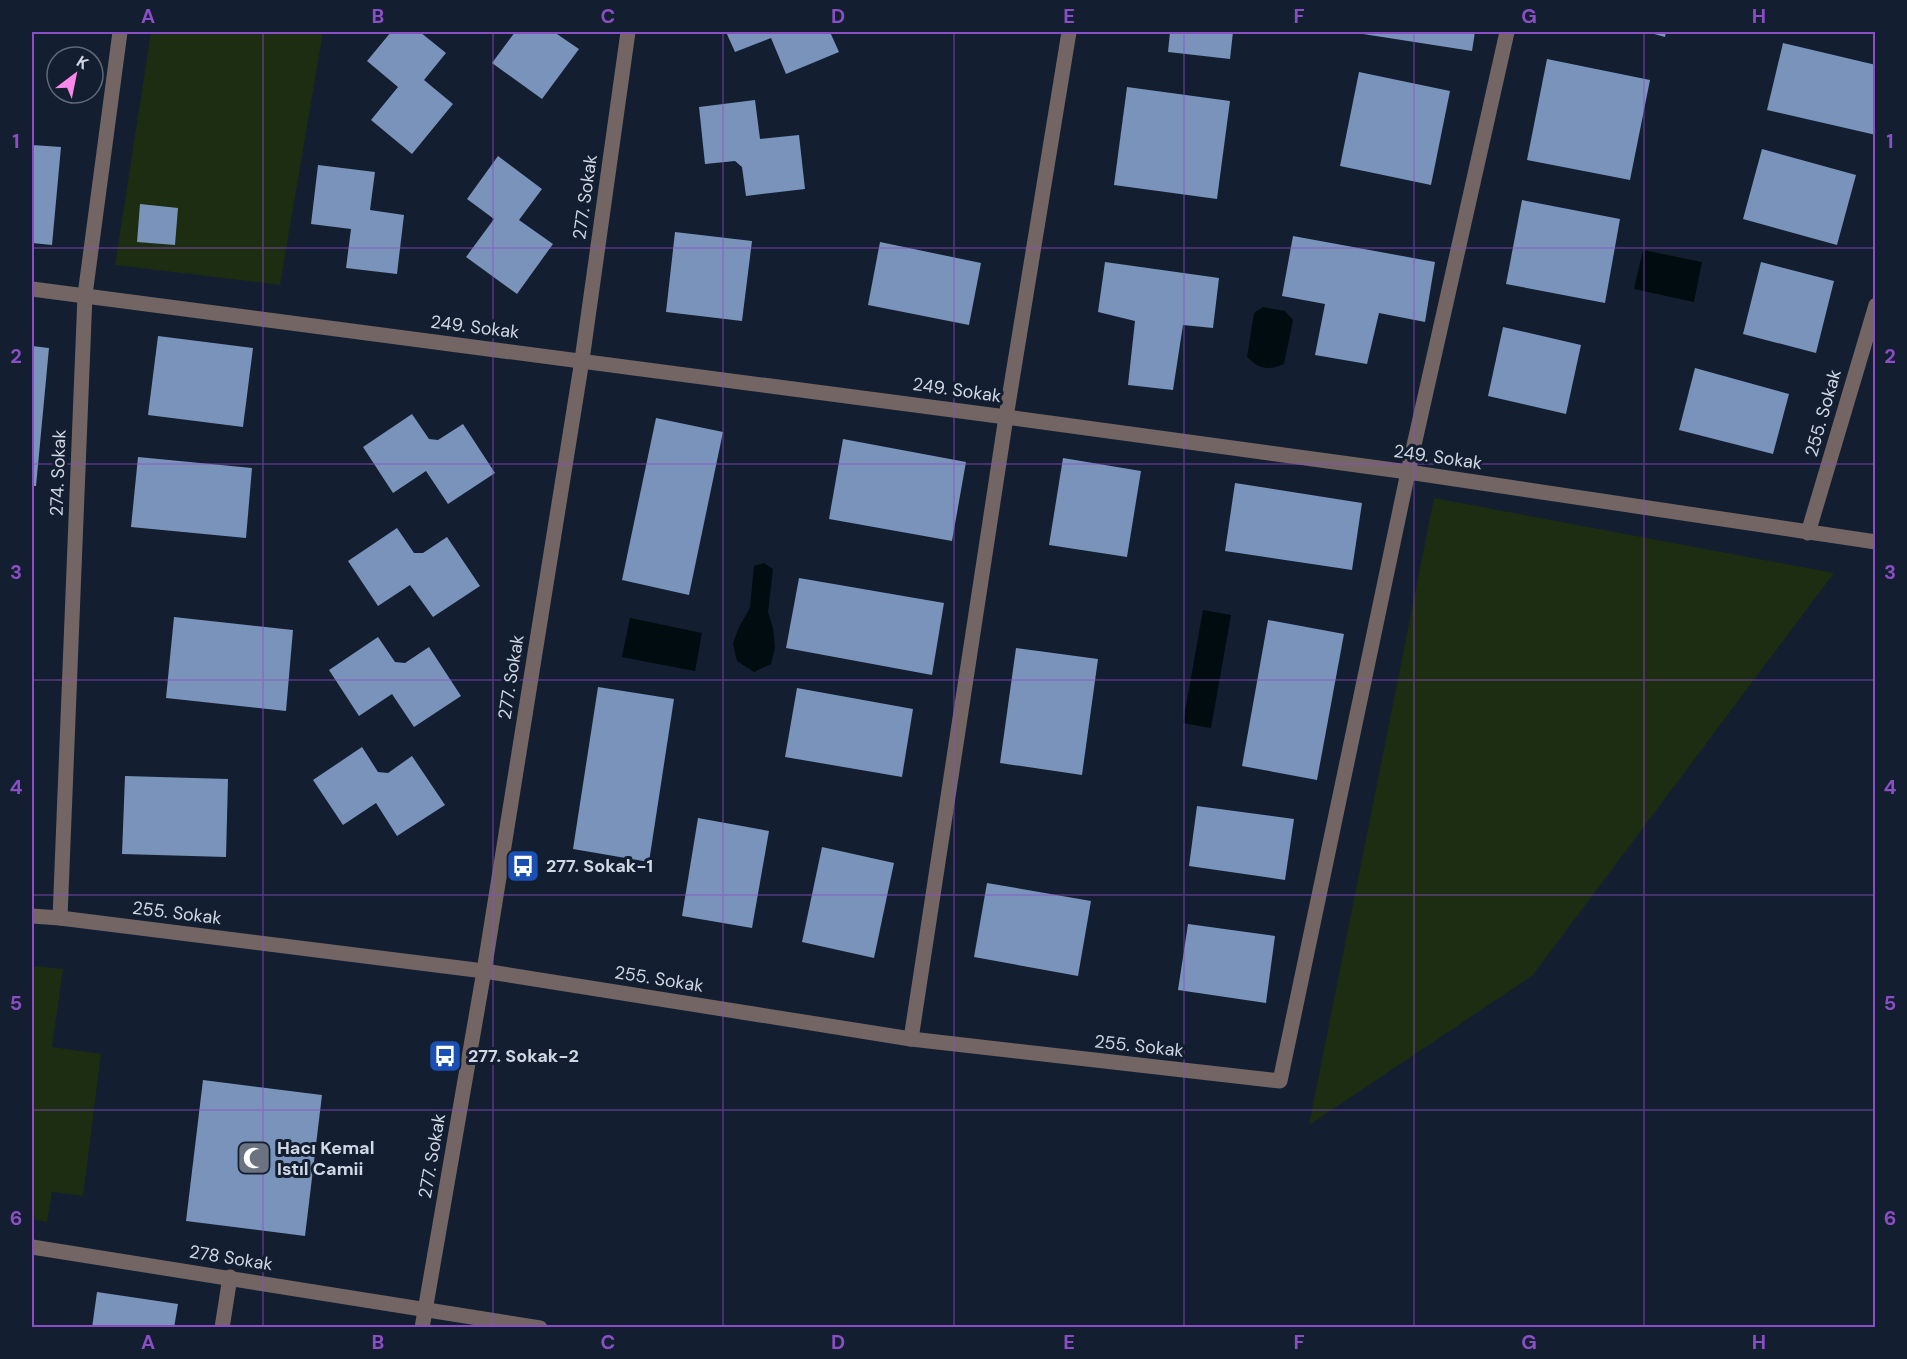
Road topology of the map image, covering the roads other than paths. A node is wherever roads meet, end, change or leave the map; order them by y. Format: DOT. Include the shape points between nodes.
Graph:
graph roads {
  1 [pos="120,32"];
  2 [pos="628,32"];
  3 [pos="1069,32"];
  4 [pos="1507,32"];
  5 [pos="32,289"];
  6 [pos="85,296"];
  7 [pos="1875,305"];
  8 [pos="582,360"];
  9 [pos="1006,417"];
  10 [pos="1408,472"];
  11 [pos="1808,533"];
  12 [pos="1875,542"];
  13 [pos="32,916"];
  14 [pos="60,918"];
  15 [pos="484,971"];
  16 [pos="911,1040"];
  17 [pos="32,1247"];
  18 [pos="230,1277"];
  19 [pos="425,1309"];
  20 [pos="222,1328"];
  21 [pos="422,1328"];
  22 [pos="540,1328"];
  1 -- 6 [label="street, 274. Sokak"];
  2 -- 8 [label="street, 277. Sokak"];
  3 -- 9 [label="street"];
  4 -- 10 [label="street"];
  5 -- 6 [label="street, 249. Sokak"];
  6 -- 8 [label="street, 249. Sokak"];
  6 -- 14 [label="street, 274. Sokak"];
  7 -- 11 [label="street, 255. Sokak"];
  8 -- 9 [label="street, 249. Sokak"];
  8 -- 15 [label="street, 277. Sokak"];
  9 -- 10 [label="street, 249. Sokak"];
  9 -- 16 [label="street"];
  10 -- 11 [label="street, 249. Sokak"];
  10 -- 16 [label="street, 255. Sokak" via="1280,1081"];
  11 -- 12 [label="street, 249. Sokak"];
  13 -- 14 [label="street, 255. Sokak"];
  14 -- 15 [label="street, 255. Sokak"];
  15 -- 16 [label="street, 255. Sokak"];
  15 -- 19 [label="street, 277. Sokak"];
  17 -- 18 [label="street, 278 Sokak"];
  18 -- 19 [label="street, 278 Sokak"];
  18 -- 20 [label="street"];
  19 -- 21 [label="street, 277. Sokak"];
  19 -- 22 [label="street, 278 Sokak"];
}
